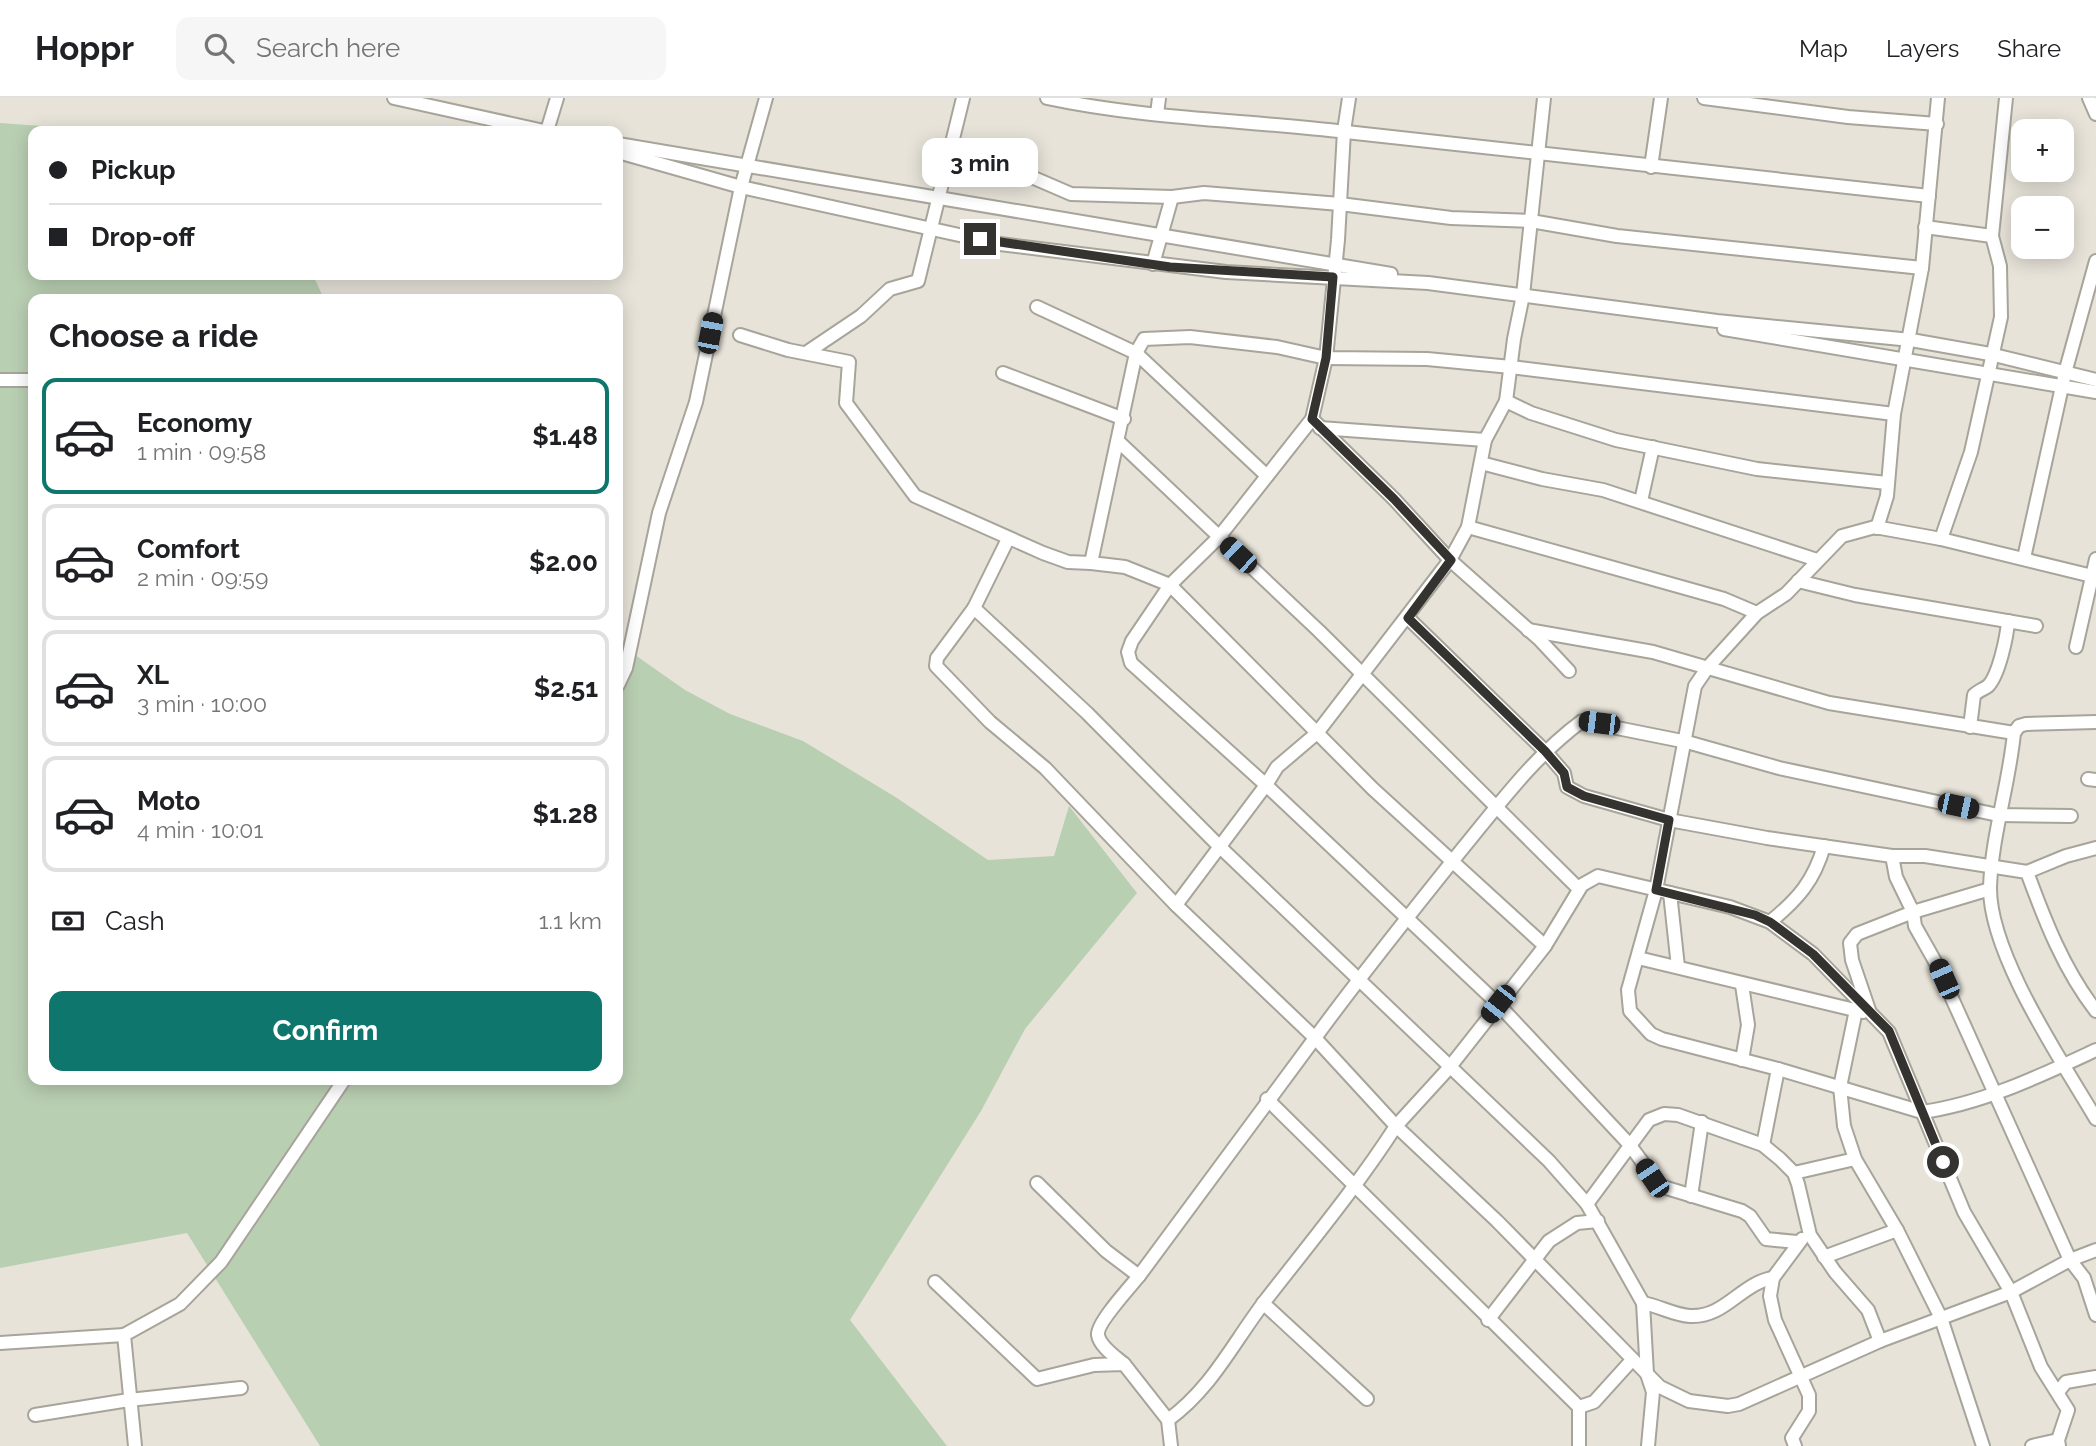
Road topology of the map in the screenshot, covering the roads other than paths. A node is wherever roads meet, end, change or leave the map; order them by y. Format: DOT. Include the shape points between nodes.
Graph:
graph roads {
  1 [pos="394,98"];
  2 [pos="557,98"];
  3 [pos="766,98"];
  4 [pos="962,98"];
  5 [pos="1047,98"];
  6 [pos="1159,98"];
  7 [pos="1349,98"];
  8 [pos="1544,98"];
  9 [pos="1661,98"];
  10 [pos="1704,98"];
  11 [pos="1938,98"];
  12 [pos="2006,98"];
  13 [pos="2089,98"];
  14 [pos="1157,114"];
  15 [pos="2096,114"];
  16 [pos="1937,124"];
  17 [pos="522,126"];
  18 [pos="547,126"];
  19 [pos="1344,131"];
  20 [pos="623,145"];
  21 [pos="623,153"];
  22 [pos="949,155"];
  23 [pos="1537,156"];
  24 [pos="1651,167"];
  25 [pos="741,187"];
  26 [pos="1172,197"];
  27 [pos="1929,197"];
  28 [pos="1340,204"];
  29 [pos="1531,221"];
  30 [pos="1925,227"];
  31 [pos="932,231"];
  32 [pos="1992,236"];
  33 [pos="2096,261"];
  34 [pos="1153,264"];
  35 [pos="1922,268"];
  36 [pos="1333,277"];
  37 [pos="1523,295"];
  38 [pos="1037,307"];
  39 [pos="740,335"];
  40 [pos="1911,340"];
  41 [pos="806,353"];
  42 [pos="1136,353"];
  43 [pos="1990,354"];
  44 [pos="1326,358"];
  45 [pos="1511,368"];
  46 [pos="1003,373"];
  47 [pos="2065,373"];
  48 [pos="0,380"];
  49 [pos="28,380"];
  50 [pos="2096,380"];
  51 [pos="2096,392"];
  52 [pos="1506,401"];
  53 [pos="1894,414"];
  54 [pos="1124,419"];
  55 [pos="1316,424"];
  56 [pos="1485,440"];
  57 [pos="1119,442"];
  58 [pos="1653,447"];
  59 [pos="1481,463"];
  60 [pos="1267,476"];
  61 [pos="1887,482"];
  62 [pos="1641,501"];
  63 [pos="1468,527"];
  64 [pos="1877,528"];
  65 [pos="1219,537"];
  66 [pos="1008,539"];
  67 [pos="1941,539"];
  68 [pos="2024,558"];
  69 [pos="2096,559"];
  70 [pos="1451,560"];
  71 [pos="1817,560"];
  72 [pos="1091,563"];
  73 [pos="2094,577"];
  74 [pos="1798,581"];
  75 [pos="1170,586"];
  76 [pos="974,608"];
  77 [pos="1757,613"];
  78 [pos="1408,618"];
  79 [pos="2008,621"];
  80 [pos="2036,626"];
  81 [pos="1528,630"];
  82 [pos="2076,647"];
  83 [pos="1708,667"];
  84 [pos="1569,671"];
  85 [pos="623,674"];
  86 [pos="1360,675"];
  87 [pos="2096,722"];
  88 [pos="1970,727"];
  89 [pos="1317,733"];
  90 [pos="2014,733"];
  91 [pos="1686,742"];
  92 [pos="1545,751"];
  93 [pos="1266,785"];
  94 [pos="1496,807"];
  95 [pos="1998,815"];
  96 [pos="2071,816"];
  97 [pos="1669,820"];
  98 [pos="1824,846"];
  99 [pos="1220,847"];
  100 [pos="2094,851"];
  101 [pos="1892,856"];
  102 [pos="1452,862"];
  103 [pos="1993,868"];
  104 [pos="2027,872"];
  105 [pos="1579,889"];
  106 [pos="1990,889"];
  107 [pos="1663,892"];
  108 [pos="1176,905"];
  109 [pos="1913,912"];
  110 [pos="1407,919"];
  111 [pos="1770,922"];
  112 [pos="1545,946"];
  113 [pos="1638,958"];
  114 [pos="1678,967"];
  115 [pos="1359,977"];
  116 [pos="1742,985"];
  117 [pos="1498,1004"];
  118 [pos="1856,1010"];
  119 [pos="2096,1011"];
  120 [pos="1870,1013"];
  121 [pos="1315,1038"];
  122 [pos="2096,1049"];
  123 [pos="1742,1060"];
  124 [pos="2064,1065"];
  125 [pos="1449,1068"];
  126 [pos="1778,1069"];
  127 [pos="341,1085"];
  128 [pos="1840,1087"];
  129 [pos="1996,1092"];
  130 [pos="1267,1099"];
  131 [pos="1922,1112"];
  132 [pos="2096,1119"];
  133 [pos="1702,1122"];
  134 [pos="1396,1126"];
  135 [pos="1629,1144"];
  136 [pos="1763,1145"];
  137 [pos="1855,1159"];
  138 [pos="1794,1173"];
  139 [pos="1037,1183"];
  140 [pos="1356,1187"];
  141 [pos="1691,1196"];
  142 [pos="1587,1204"];
  143 [pos="1598,1221"];
  144 [pos="1897,1230"];
  145 [pos="1810,1235"];
  146 [pos="1797,1242"];
  147 [pos="2096,1250"];
  148 [pos="1824,1257"];
  149 [pos="2070,1260"];
  150 [pos="1535,1261"];
  151 [pos="1139,1276"];
  152 [pos="1773,1278"];
  153 [pos="935,1282"];
  154 [pos="2011,1292"];
  155 [pos="1263,1303"];
  156 [pos="1643,1303"];
  157 [pos="2096,1315"];
  158 [pos="1941,1318"];
  159 [pos="1488,1320"];
  160 [pos="124,1335"];
  161 [pos="1880,1340"];
  162 [pos="0,1343"];
  163 [pos="1632,1360"];
  164 [pos="1124,1364"];
  165 [pos="1647,1374"];
  166 [pos="2096,1377"];
  167 [pos="1802,1378"];
  168 [pos="241,1388"];
  169 [pos="2058,1392"];
  170 [pos="1367,1399"];
  171 [pos="129,1400"];
  172 [pos="1579,1407"];
  173 [pos="35,1415"];
  174 [pos="1168,1420"];
  175 [pos="2058,1443"];
  176 [pos="135,1446"];
  177 [pos="1171,1446"];
  178 [pos="1579,1446"];
  179 [pos="1648,1446"];
  180 [pos="1795,1446"];
  181 [pos="1983,1446"];
  182 [pos="2032,1446"];
  1 -- 17 [label="street"];
  2 -- 18 [label="street"];
  3 -- 25 [label="street"];
  4 -- 22 [label="street"];
  5 -- 14 [label="street"];
  6 -- 14 [label="street"];
  7 -- 19 [label="street"];
  8 -- 23 [label="street"];
  9 -- 24 [label="street"];
  10 -- 16 [label="street"];
  11 -- 16 [label="street"];
  12 -- 32 [label="street"];
  13 -- 15 [label="street"];
  14 -- 19 [label="street"];
  16 -- 27 [label="street"];
  19 -- 23 [label="street"];
  19 -- 28 [label="street"];
  20 -- 51 [label="street"];
  21 -- 25 [label="street"];
  22 -- 26 [label="street" via="1027,175 1071,194"];
  22 -- 31 [label="street"];
  23 -- 24 [label="street"];
  23 -- 29 [label="street"];
  24 -- 27 [label="street"];
  25 -- 31 [label="street"];
  25 -- 85 [label="street" via="696,402 659,513"];
  26 -- 28 [label="street" via="1204,193"];
  26 -- 34 [label="street"];
  27 -- 30 [label="street"];
  28 -- 29 [label="street" via="1451,218"];
  28 -- 36 [label="street"];
  29 -- 35 [label="street" via="1617,236"];
  29 -- 37 [label="street"];
  30 -- 32 [label="street"];
  30 -- 35 [label="street"];
  31 -- 34 [label="street"];
  31 -- 41 [label="street" via="918,281 890,289 861,316"];
  32 -- 43 [label="street" via="2000,265 2001,317"];
  33 -- 47 [label="street"];
  34 -- 36 [label="street"];
  35 -- 40 [label="street"];
  36 -- 37 [label="street"];
  36 -- 44 [label="street"];
  37 -- 40 [label="street"];
  37 -- 45 [label="street"];
  38 -- 42 [label="street"];
  39 -- 41 [label="street"];
  40 -- 43 [label="street"];
  40 -- 53 [label="street"];
  41 -- 66 [label="street" via="849,362 846,403 915,496"];
  42 -- 44 [label="street" via="1144,339 1166,336 1277,347"];
  42 -- 54 [label="street"];
  42 -- 60 [label="street"];
  43 -- 47 [label="street"];
  43 -- 67 [label="street" via="1971,452"];
  44 -- 45 [label="street" via="1427,359"];
  44 -- 55 [label="street"];
  45 -- 52 [label="street"];
  45 -- 53 [label="street"];
  46 -- 54 [label="street"];
  47 -- 50 [label="street"];
  47 -- 68 [label="street"];
  48 -- 49 [label="street"];
  52 -- 56 [label="street"];
  52 -- 58 [label="street" via="1578,430"];
  53 -- 61 [label="street"];
  54 -- 57 [label="street"];
  55 -- 56 [label="street"];
  55 -- 60 [label="street"];
  55 -- 70 [label="street"];
  56 -- 59 [label="street"];
  57 -- 65 [label="street"];
  57 -- 72 [label="street"];
  58 -- 61 [label="street" via="1757,469"];
  58 -- 62 [label="street"];
  59 -- 62 [label="street"];
  59 -- 63 [label="street"];
  60 -- 65 [label="street"];
  61 -- 64 [label="street"];
  62 -- 71 [label="street"];
  63 -- 70 [label="street"];
  63 -- 77 [label="street" via="1724,599"];
  64 -- 67 [label="street"];
  64 -- 71 [label="street" via="1842,536"];
  65 -- 75 [label="street"];
  65 -- 86 [label="street"];
  66 -- 72 [label="street" via="1068,562"];
  66 -- 76 [label="street"];
  67 -- 68 [label="street"];
  68 -- 73 [label="street"];
  69 -- 73 [label="street"];
  70 -- 78 [label="street"];
  70 -- 81 [label="street"];
  71 -- 74 [label="street"];
  72 -- 75 [label="street" via="1125,567"];
  73 -- 82 [label="street"];
  74 -- 77 [label="street"];
  74 -- 79 [label="street"];
  75 -- 89 [label="street"];
  75 -- 93 [label="street" via="1132,641 1131,663"];
  76 -- 99 [label="street"];
  76 -- 108 [label="street" via="936,666 990,722 1045,768"];
  77 -- 83 [label="street"];
  78 -- 86 [label="street"];
  78 -- 92 [label="street"];
  79 -- 80 [label="street"];
  79 -- 88 [label="street" via="1995,675 1974,695"];
  81 -- 83 [label="street" via="1653,652"];
  81 -- 84 [label="street"];
  83 -- 88 [label="street" via="1829,703"];
  83 -- 91 [label="street" via="1695,686"];
  86 -- 89 [label="street"];
  86 -- 94 [label="street"];
  87 -- 90 [label="street" via="2026,724"];
  88 -- 90 [label="street"];
  89 -- 93 [label="street" via="1277,766"];
  89 -- 102 [label="street"];
  90 -- 95 [label="street"];
  91 -- 92 [label="street" via="1582,722"];
  91 -- 95 [label="street" via="1779,768"];
  91 -- 97 [label="street"];
  92 -- 94 [label="street"];
  92 -- 97 [label="street" via="1564,773 1567,787"];
  93 -- 99 [label="street"];
  93 -- 110 [label="street"];
  94 -- 102 [label="street"];
  94 -- 105 [label="street"];
  95 -- 96 [label="street"];
  95 -- 103 [label="street"];
  97 -- 98 [label="street"];
  97 -- 107 [label="street"];
  98 -- 101 [label="street"];
  98 -- 111 [label="street" via="1818,866 1796,901"];
  99 -- 108 [label="street"];
  99 -- 115 [label="street"];
  100 -- 104 [label="street"];
  101 -- 103 [label="street" via="1925,856"];
  101 -- 109 [label="street" via="1896,877"];
  102 -- 110 [label="street"];
  102 -- 112 [label="street"];
  103 -- 104 [label="street"];
  103 -- 106 [label="street"];
  104 -- 119 [label="street" via="2077,987"];
  105 -- 107 [label="street" via="1598,876"];
  105 -- 112 [label="street"];
  106 -- 109 [label="street"];
  106 -- 124 [label="street" via="2002,945"];
  107 -- 111 [label="street" via="1730,907"];
  107 -- 113 [label="street"];
  107 -- 114 [label="street"];
  108 -- 121 [label="street"];
  109 -- 120 [label="street" via="1857,934 1850,943"];
  109 -- 129 [label="street"];
  110 -- 115 [label="street"];
  110 -- 117 [label="street"];
  111 -- 120 [label="street" via="1813,954"];
  112 -- 117 [label="street"];
  113 -- 114 [label="street"];
  113 -- 123 [label="street" via="1628,1004 1639,1024 1662,1039"];
  114 -- 116 [label="street"];
  115 -- 121 [label="street"];
  115 -- 125 [label="street"];
  116 -- 118 [label="street"];
  116 -- 123 [label="street" via="1748,1025"];
  117 -- 125 [label="street"];
  117 -- 135 [label="street"];
  118 -- 120 [label="street"];
  118 -- 128 [label="street"];
  120 -- 131 [label="street" via="1889,1031"];
  121 -- 130 [label="street"];
  121 -- 134 [label="street"];
  122 -- 124 [label="street"];
  123 -- 126 [label="street"];
  124 -- 129 [label="street"];
  124 -- 132 [label="street"];
  125 -- 134 [label="street"];
  125 -- 142 [label="street" via="1549,1161"];
  126 -- 128 [label="street"];
  126 -- 136 [label="street"];
  127 -- 160 [label="street" via="221,1262 180,1304"];
  128 -- 131 [label="street"];
  128 -- 137 [label="street" via="1844,1126"];
  129 -- 131 [label="street"];
  129 -- 149 [label="street"];
  130 -- 140 [label="street"];
  130 -- 151 [label="street"];
  131 -- 154 [label="street" via="1964,1212"];
  133 -- 135 [label="street" via="1664,1114 1649,1120"];
  133 -- 136 [label="street"];
  133 -- 141 [label="street"];
  134 -- 140 [label="street"];
  134 -- 150 [label="street"];
  135 -- 141 [label="street" via="1660,1186"];
  135 -- 142 [label="street"];
  136 -- 138 [label="street"];
  137 -- 138 [label="street"];
  137 -- 144 [label="street"];
  138 -- 145 [label="street"];
  139 -- 151 [label="street" via="1106,1251"];
  140 -- 155 [label="street"];
  140 -- 159 [label="street"];
  141 -- 146 [label="street" via="1742,1211 1766,1239"];
  142 -- 143 [label="street"];
  143 -- 150 [label="street" via="1577,1223 1561,1233"];
  143 -- 156 [label="street"];
  144 -- 148 [label="street"];
  144 -- 158 [label="street"];
  145 -- 146 [label="street"];
  145 -- 148 [label="street"];
  146 -- 152 [label="street"];
  147 -- 149 [label="street"];
  148 -- 161 [label="street" via="1868,1310"];
  149 -- 154 [label="street"];
  149 -- 157 [label="street" via="2084,1278"];
  150 -- 159 [label="street"];
  150 -- 163 [label="street"];
  151 -- 164 [label="street" via="1100,1323 1098,1334 1102,1344"];
  152 -- 156 [label="street" via="1754,1284 1722,1309 1705,1315 1690,1316"];
  152 -- 167 [label="street" via="1770,1307"];
  153 -- 164 [label="street" via="1037,1379 1094,1365"];
  154 -- 158 [label="street"];
  154 -- 169 [label="street" via="2041,1367"];
  155 -- 170 [label="street"];
  155 -- 174 [label="street" via="1227,1358 1188,1405"];
  156 -- 165 [label="street"];
  158 -- 161 [label="street"];
  158 -- 181 [label="street"];
  159 -- 172 [label="street"];
  160 -- 162 [label="street"];
  160 -- 171 [label="street"];
  161 -- 167 [label="street"];
  163 -- 165 [label="street"];
  163 -- 172 [label="street" via="1594,1402"];
  164 -- 174 [label="street"];
  165 -- 167 [label="street" via="1660,1387 1689,1401 1728,1406"];
  165 -- 179 [label="street" via="1653,1392"];
  166 -- 169 [label="street" via="2066,1382"];
  167 -- 180 [label="street" via="1809,1411 1792,1438"];
  168 -- 171 [label="street"];
  169 -- 175 [label="street" via="2068,1410"];
  171 -- 173 [label="street"];
  171 -- 176 [label="street"];
  172 -- 178 [label="street"];
  174 -- 177 [label="street"];
  175 -- 182 [label="street"];
}
